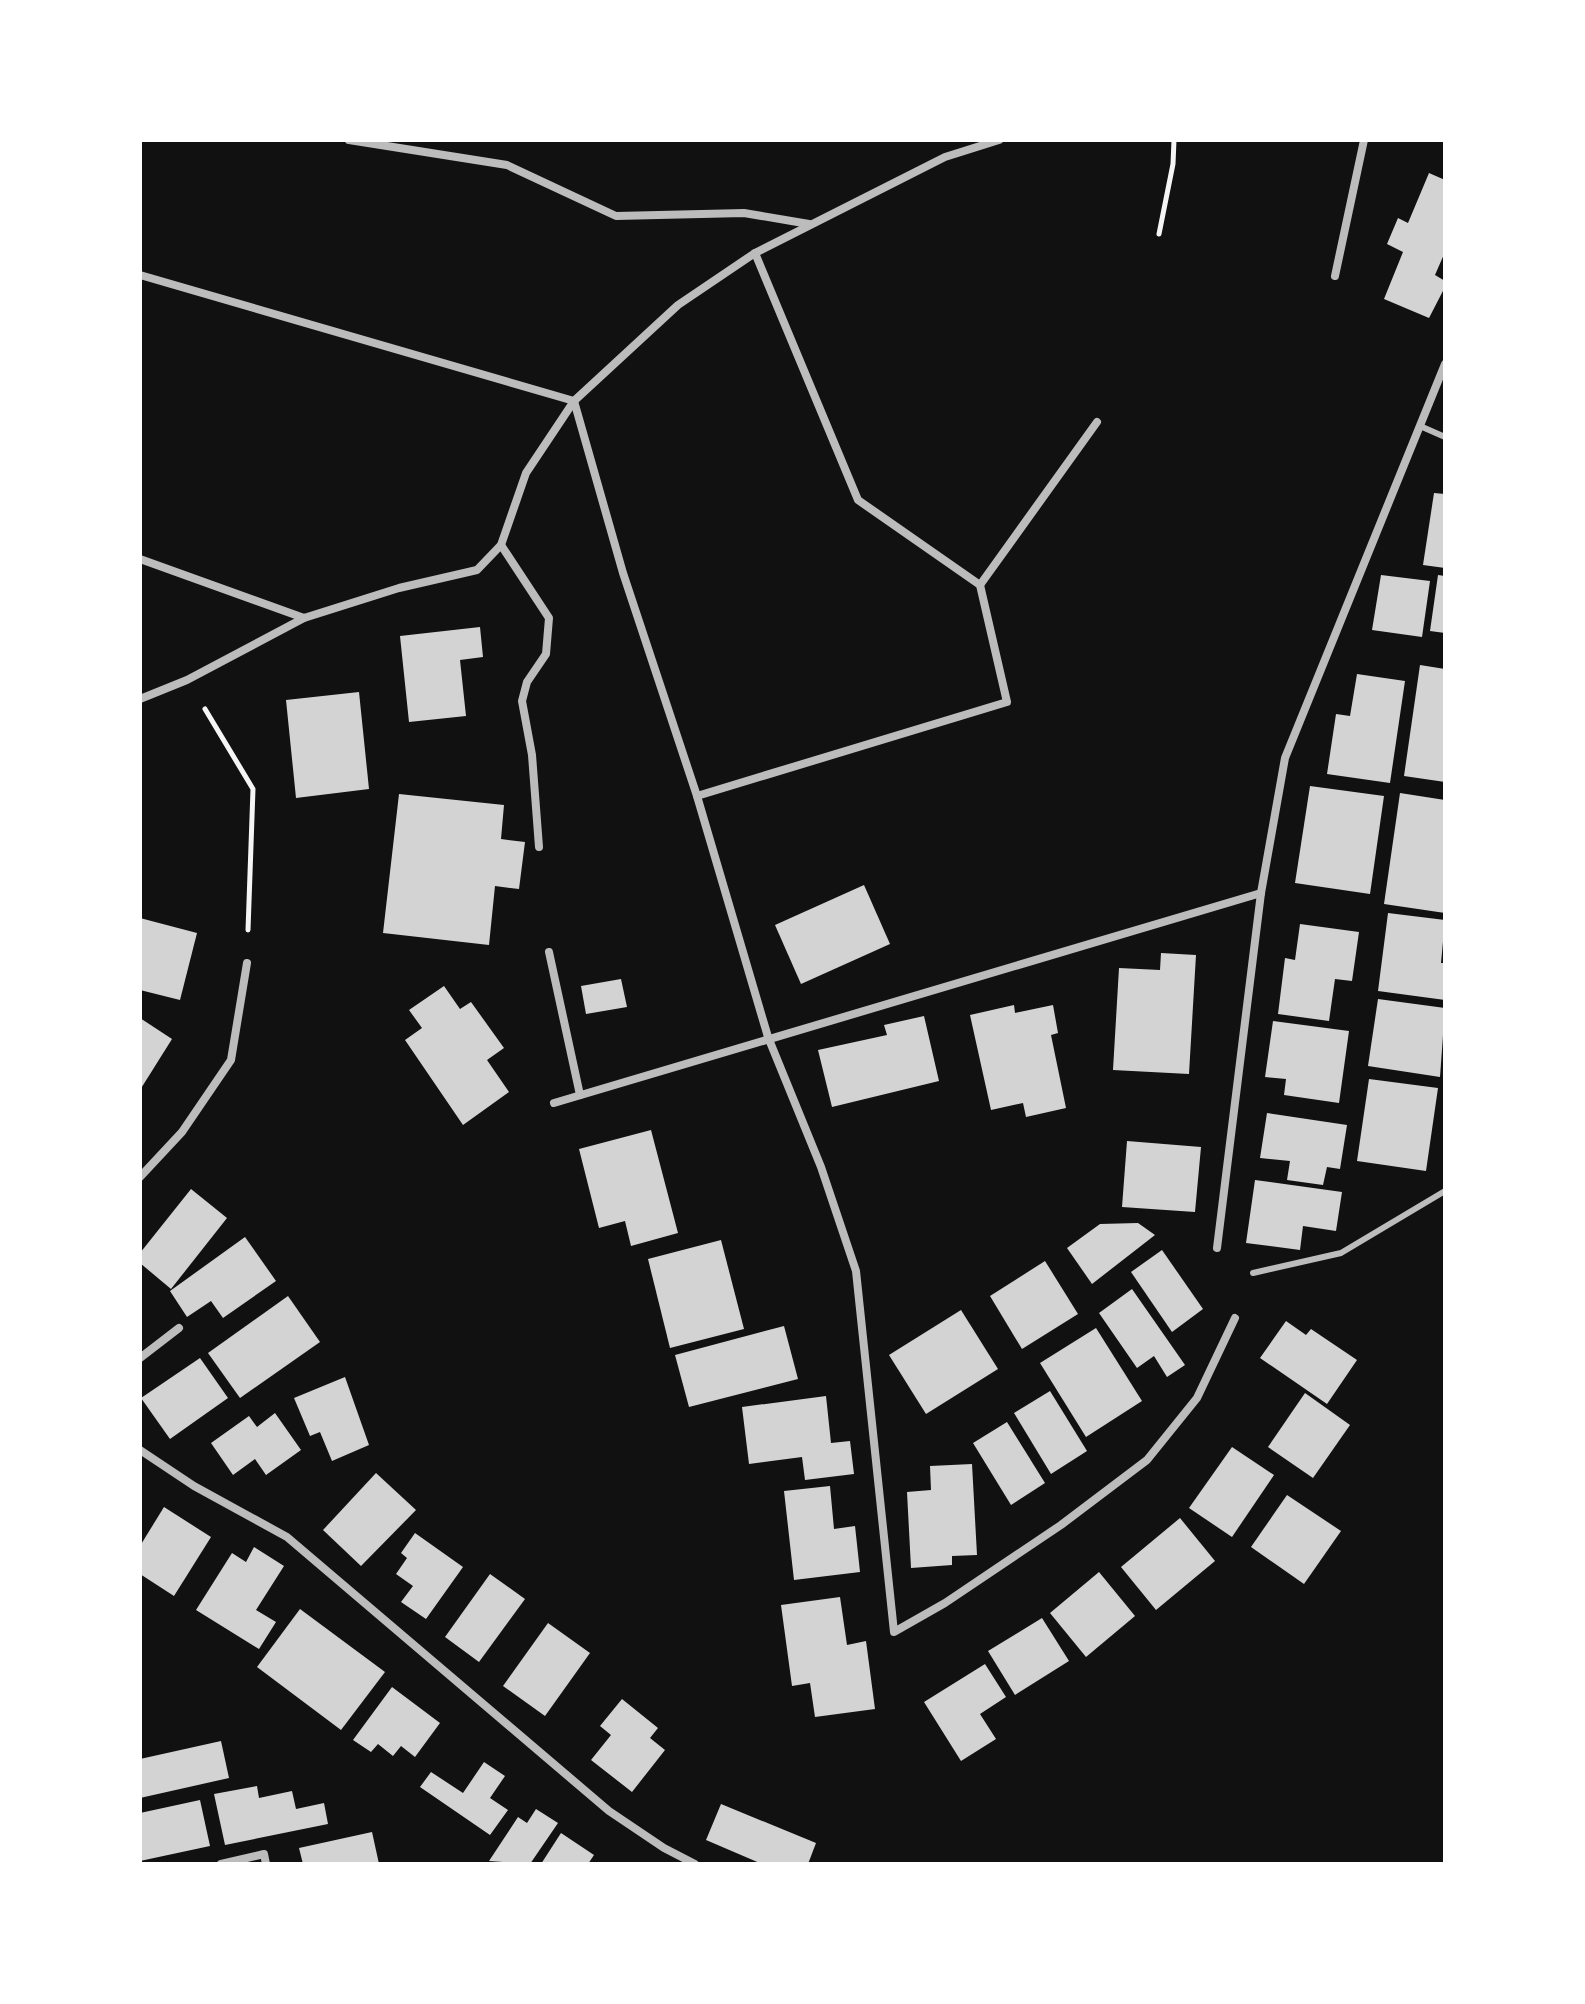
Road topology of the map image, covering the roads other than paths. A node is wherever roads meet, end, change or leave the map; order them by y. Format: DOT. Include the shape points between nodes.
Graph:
graph roads {
  1 [pos="349,140"];
  2 [pos="999,140"];
  3 [pos="1364,140"];
  4 [pos="809,224"];
  5 [pos="755,253"];
  6 [pos="140,275"];
  7 [pos="1335,276"];
  8 [pos="1445,364"];
  9 [pos="574,401"];
  10 [pos="1097,422"];
  11 [pos="1420,426"];
  12 [pos="1445,437"];
  13 [pos="501,545"];
  14 [pos="140,559"];
  15 [pos="980,585"];
  16 [pos="304,618"];
  17 [pos="140,699"];
  18 [pos="697,796"];
  19 [pos="539,847"];
  20 [pos="1261,893"];
  21 [pos="549,952"];
  22 [pos="247,963"];
  23 [pos="768,1037"];
  24 [pos="580,1095"];
  25 [pos="554,1103"];
  26 [pos="140,1177"];
  27 [pos="1445,1191"];
  28 [pos="1217,1248"];
  29 [pos="1253,1273"];
  30 [pos="1235,1318"];
  31 [pos="179,1328"];
  32 [pos="140,1358"];
  33 [pos="140,1450"];
  34 [pos="221,1864"];
  35 [pos="266,1864"];
  36 [pos="695,1864"];
  1 -- 4 [label="street" via="507,165 616,216 744,213"];
  2 -- 4 [label="street" via="945,157"];
  3 -- 7 [label="street"];
  4 -- 5 [label="street"];
  5 -- 9 [label="street" via="678,305"];
  5 -- 15 [label="street" via="858,500"];
  6 -- 9 [label="street"];
  8 -- 11 [label="street"];
  9 -- 13 [label="street" via="526,473"];
  9 -- 18 [label="street" via="623,573"];
  10 -- 15 [label="street"];
  11 -- 12 [label="lane"];
  11 -- 20 [label="street" via="1285,758"];
  13 -- 16 [label="street" via="477,570"];
  13 -- 19 [label="street" via="549,618 546,654 527,682 522,701"];
  14 -- 16 [label="street"];
  15 -- 18 [label="street" via="1007,702"];
  16 -- 17 [label="street"];
  18 -- 23 [label="street"];
  20 -- 23 [label="street"];
  20 -- 28 [label="street"];
  21 -- 24 [label="street"];
  22 -- 26 [label="street" via="231,1060 182,1132"];
  23 -- 24 [label="street"];
  23 -- 30 [label="street" via="856,1271 894,1632 1061,1525 1147,1460 1197,1398"];
  24 -- 25 [label="street"];
  27 -- 29 [label="lane" via="1341,1253"];
  31 -- 32 [label="street"];
  33 -- 36 [label="street" via="287,1537 609,1811"];
  34 -- 35 [label="street" via="264,1854"];
}
